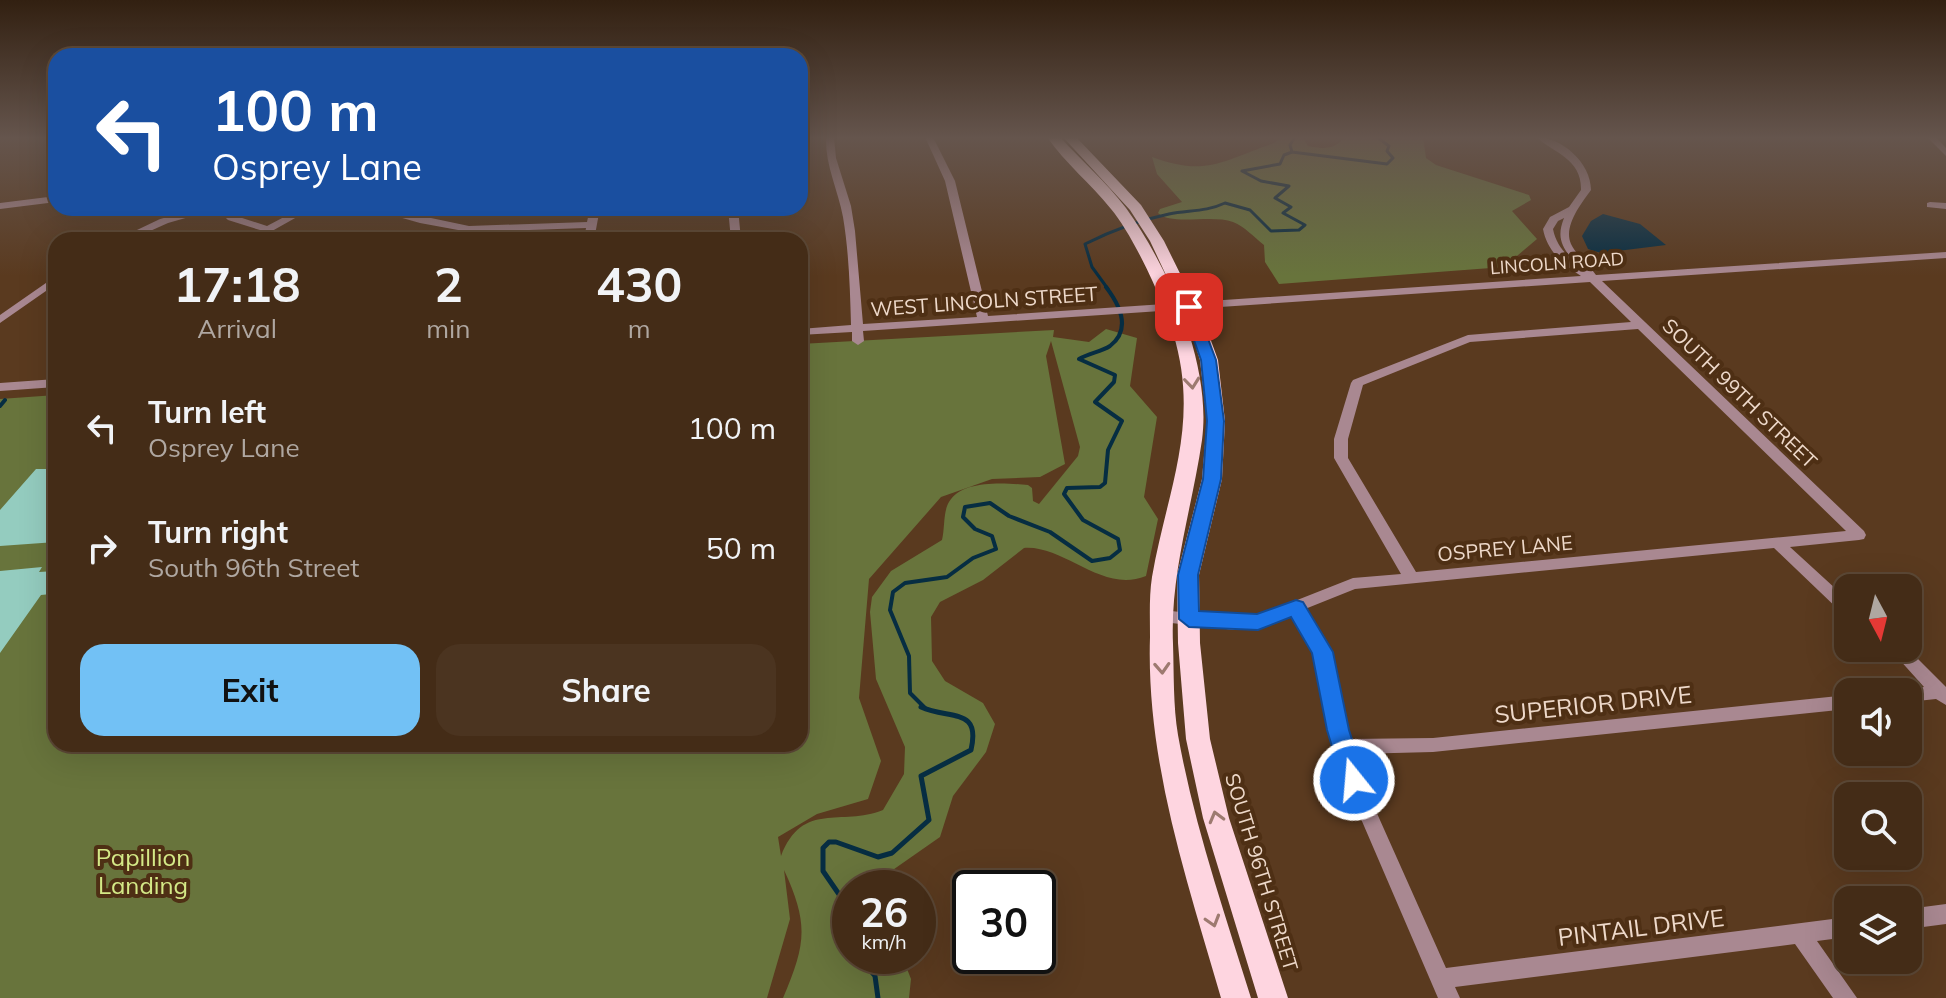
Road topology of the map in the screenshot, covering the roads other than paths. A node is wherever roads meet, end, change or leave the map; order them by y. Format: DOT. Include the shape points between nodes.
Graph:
graph roads {
  1 [pos="839,184"];
  2 [pos="951,184"];
  3 [pos="1096,184"];
  4 [pos="1113,184"];
  5 [pos="1586,184"];
  6 [pos="48,200"];
  7 [pos="1930,205"];
  8 [pos="1946,206"];
  9 [pos="1,207"];
  10 [pos="183,216"];
  11 [pos="230,216"];
  12 [pos="293,216"];
  13 [pos="404,216"];
  14 [pos="427,216"];
  15 [pos="593,216"];
  16 [pos="420,220"];
  17 [pos="591,225"];
  18 [pos="268,229"];
  19 [pos="469,229"];
  20 [pos="139,232"];
  21 [pos="263,232"];
  22 [pos="467,232"];
  23 [pos="590,232"];
  24 [pos="1946,255"];
  25 [pos="1593,279"];
  26 [pos="48,285"];
  27 [pos="1170,309"];
  28 [pos="0,320"];
  29 [pos="983,320"];
  30 [pos="1640,325"];
  31 [pos="808,332"];
  32 [pos="858,335"];
  33 [pos="48,384"];
  34 [pos="0,387"];
  35 [pos="1859,535"];
  36 [pos="1777,543"];
  37 [pos="1411,577"];
  38 [pos="1834,596"];
  39 [pos="1296,607"];
  40 [pos="1162,616"];
  41 [pos="1189,619"];
  42 [pos="1911,662"];
  43 [pos="1922,695"];
  44 [pos="1943,695"];
  45 [pos="1834,703"];
  46 [pos="1343,747"];
  47 [pos="1946,914"];
  48 [pos="1922,917"];
  49 [pos="1834,929"];
  50 [pos="1799,933"];
  51 [pos="1444,988"];
  52 [pos="1236,998"];
  53 [pos="1273,998"];
  54 [pos="1846,998"];
  1 -- 32 [label="street" via="850,227"];
  2 -- 29 [label="street"];
  3 -- 27 [label="main road, SOUTH 96TH STREET" via="1140,242"];
  4 -- 27 [label="main road, SOUTH 96TH STREET" via="1157,241"];
  5 -- 25 [label="street" via="1572,209 1554,219 1548,233 1557,250"];
  6 -- 9 [label="street"];
  7 -- 8 [label="street"];
  10 -- 20 [label="street"];
  11 -- 18 [label="street"];
  12 -- 18 [label="street"];
  13 -- 16 [label="street"];
  14 -- 16 [label="street"];
  15 -- 17 [label="street"];
  16 -- 19 [label="street"];
  17 -- 19 [label="street"];
  17 -- 23 [label="street"];
  18 -- 21 [label="street"];
  19 -- 22 [label="street"];
  24 -- 25 [label="street, LINCOLN ROAD"];
  25 -- 27 [label="street, LINCOLN ROAD"];
  25 -- 30 [label="street, SOUTH 99TH STREET"];
  26 -- 28 [label="street"];
  27 -- 29 [label="street, WEST LINCOLN STREET"];
  27 -- 40 [label="main road, SOUTH 96TH STREET, one-way" via="1186,346 1194,415 1163,578"];
  27 -- 41 [label="main road, SOUTH 96TH STREET" via="1209,360 1216,421 1212,479 1188,575"];
  29 -- 32 [label="street, WEST LINCOLN STREET"];
  30 -- 35 [label="street, SOUTH 99TH STREET"];
  30 -- 37 [label="street" via="1468,339 1357,383 1341,458"];
  31 -- 32 [label="street, WEST LINCOLN STREET"];
  33 -- 34 [label="street"];
  35 -- 36 [label="street, OSPREY LANE"];
  36 -- 37 [label="street, OSPREY LANE"];
  36 -- 38 [label="street"];
  37 -- 39 [label="street, OSPREY LANE" via="1353,584"];
  39 -- 41 [label="street, OSPREY LANE" via="1258,622"];
  39 -- 46 [label="street" via="1322,652"];
  40 -- 41 [label="street, OSPREY LANE"];
  40 -- 52 [label="main road, SOUTH 96TH STREET, one-way" via="1165,732 1187,835"];
  53 -- 41 [label="main road, SOUTH 96TH STREET, one-way" via="1212,802 1198,739"];
  42 -- 44 [label="street"];
  43 -- 44 [label="street"];
  45 -- 46 [label="street, SUPERIOR DRIVE" via="1433,745"];
  46 -- 51 [label="street"];
  47 -- 48 [label="street"];
  49 -- 50 [label="street, PINTAIL DRIVE"];
  50 -- 51 [label="street, PINTAIL DRIVE"];
  50 -- 54 [label="street"];
}
